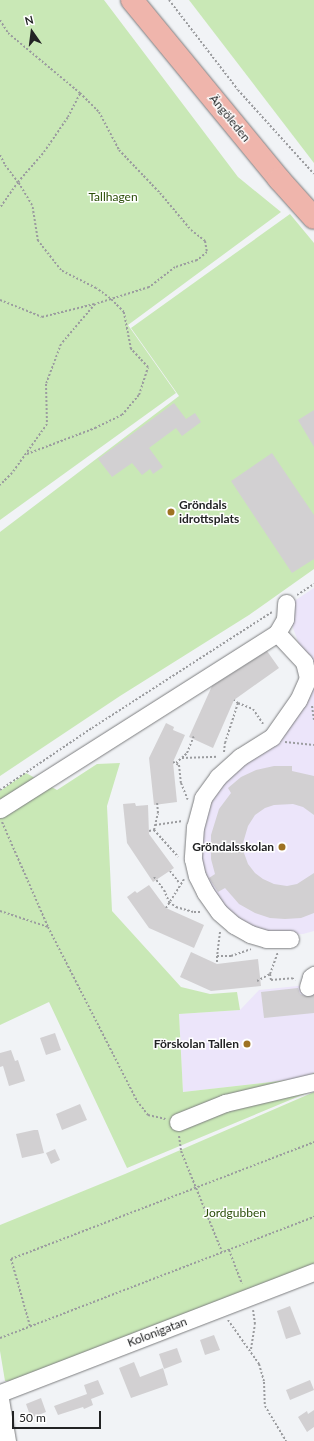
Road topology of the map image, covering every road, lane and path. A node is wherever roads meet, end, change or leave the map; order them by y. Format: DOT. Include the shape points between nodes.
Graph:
graph roads {
  1 [pos="132,0"];
  2 [pos="169,0"];
  3 [pos="142,8"];
  4 [pos="0,20"];
  5 [pos="80,93"];
  6 [pos="0,155"];
  7 [pos="314,174"];
  8 [pos="18,182"];
  9 [pos="0,208"];
  10 [pos="313,214"];
  11 [pos="110,298"];
  12 [pos="0,300"];
  13 [pos="95,304"];
  14 [pos="26,454"];
  15 [pos="0,485"];
  16 [pos="314,584"];
  17 [pos="286,603"];
  18 [pos="277,633"];
  19 [pos="234,700"];
  20 [pos="194,736"];
  21 [pos="182,758"];
  22 [pos="228,761"];
  23 [pos="173,762"];
  24 [pos="176,764"];
  25 [pos="0,790"];
  26 [pos="157,802"];
  27 [pos="0,809"];
  28 [pos="199,815"];
  29 [pos="0,817"];
  30 [pos="155,825"];
  31 [pos="154,830"];
  32 [pos="149,831"];
  33 [pos="195,866"];
  34 [pos="170,871"];
  35 [pos="154,877"];
  36 [pos="180,884"];
  37 [pos="169,902"];
  38 [pos="166,908"];
  39 [pos="0,911"];
  40 [pos="221,914"];
  41 [pos="48,927"];
  42 [pos="261,938"];
  43 [pos="286,939"];
  44 [pos="217,956"];
  45 [pos="217,964"];
  46 [pos="270,974"];
  47 [pos="257,981"];
  48 [pos="311,981"];
  49 [pos="314,1082"];
  50 [pos="178,1122"];
  51 [pos="314,1142"];
  52 [pos="181,1151"];
  53 [pos="196,1187"];
  54 [pos="314,1217"];
  55 [pos="229,1250"];
  56 [pos="222,1252"];
  57 [pos="314,1272"];
  58 [pos="247,1297"];
  59 [pos="215,1310"];
  60 [pos="30,1326"];
  61 [pos="0,1338"];
  62 [pos="251,1350"];
  63 [pos="0,1393"];
  64 [pos="0,1399"];
  65 [pos="7,1441"];
  66 [pos="286,1441"];
  1 -- 3 [label="main road, Ängöleden"];
  2 -- 7 [label="path" via="238,90"];
  3 -- 10 [label="main road, Ängöleden" via="279,179"];
  4 -- 5 [label="path" via="8,33"];
  5 -- 8 [label="path" via="68,117 44,152"];
  5 -- 11 [label="path" via="99,112 119,150 191,230 205,241 207,252 197,260 175,266 149,287"];
  6 -- 8 [label="path"];
  8 -- 9 [label="path"];
  8 -- 11 [label="path" via="32,205 38,241 61,270"];
  11 -- 13 [label="path"];
  11 -- 14 [label="path" via="124,312 131,349 148,368 139,395 122,415"];
  12 -- 13 [label="path" via="42,317"];
  13 -- 14 [label="path" via="61,344 46,384 47,424"];
  14 -- 15 [label="path"];
  16 -- 17 [label="path"];
  17 -- 18 [label="street" via="285,619"];
  17 -- 25 [label="path"];
  18 -- 22 [label="street" via="304,662 308,678 298,700 272,737"];
  18 -- 27 [label="street"];
  19 -- 22 [label="path" via="238,703 225,743"];
  20 -- 21 [label="path"];
  21 -- 22 [label="path" via="215,756"];
  21 -- 24 [label="path"];
  22 -- 28 [label="street" via="204,798"];
  23 -- 24 [label="path"];
  24 -- 28 [label="path" via="179,765 181,783 189,802"];
  26 -- 30 [label="path"];
  28 -- 30 [label="path"];
  28 -- 33 [label="street" via="193,851"];
  29 -- 41 [label="path"];
  30 -- 31 [label="path"];
  31 -- 32 [label="path"];
  31 -- 33 [label="path" via="177,856"];
  33 -- 36 [label="path"];
  33 -- 40 [label="street" via="205,892"];
  34 -- 36 [label="path"];
  35 -- 37 [label="path"];
  36 -- 37 [label="path"];
  37 -- 38 [label="path"];
  37 -- 40 [label="path" via="176,907 194,912"];
  39 -- 41 [label="path"];
  40 -- 42 [label="street" via="234,925"];
  40 -- 44 [label="path"];
  41 -- 50 [label="path" via="137,1101 148,1116"];
  42 -- 43 [label="street"];
  42 -- 44 [label="path" via="249,951 231,956"];
  43 -- 46 [label="path"];
  44 -- 45 [label="path"];
  46 -- 47 [label="path"];
  46 -- 48 [label="path" via="271,980 292,978"];
  49 -- 50 [label="street" via="225,1102"];
  51 -- 53 [label="path"];
  52 -- 53 [label="path"];
  53 -- 56 [label="path"];
  53 -- 60 [label="path" via="11,1259"];
  54 -- 55 [label="path"];
  55 -- 56 [label="path"];
  55 -- 58 [label="path"];
  56 -- 60 [label="path"];
  57 -- 58 [label="street, Kolonigatan"];
  58 -- 59 [label="street, Kolonigatan"];
  58 -- 62 [label="path" via="253,1308 255,1324"];
  59 -- 62 [label="path" via="228,1320"];
  59 -- 63 [label="street, Kolonigatan"];
  60 -- 61 [label="path"];
  62 -- 66 [label="path" via="259,1364 264,1382 265,1406"];
  64 -- 65 [label="street"];
}
